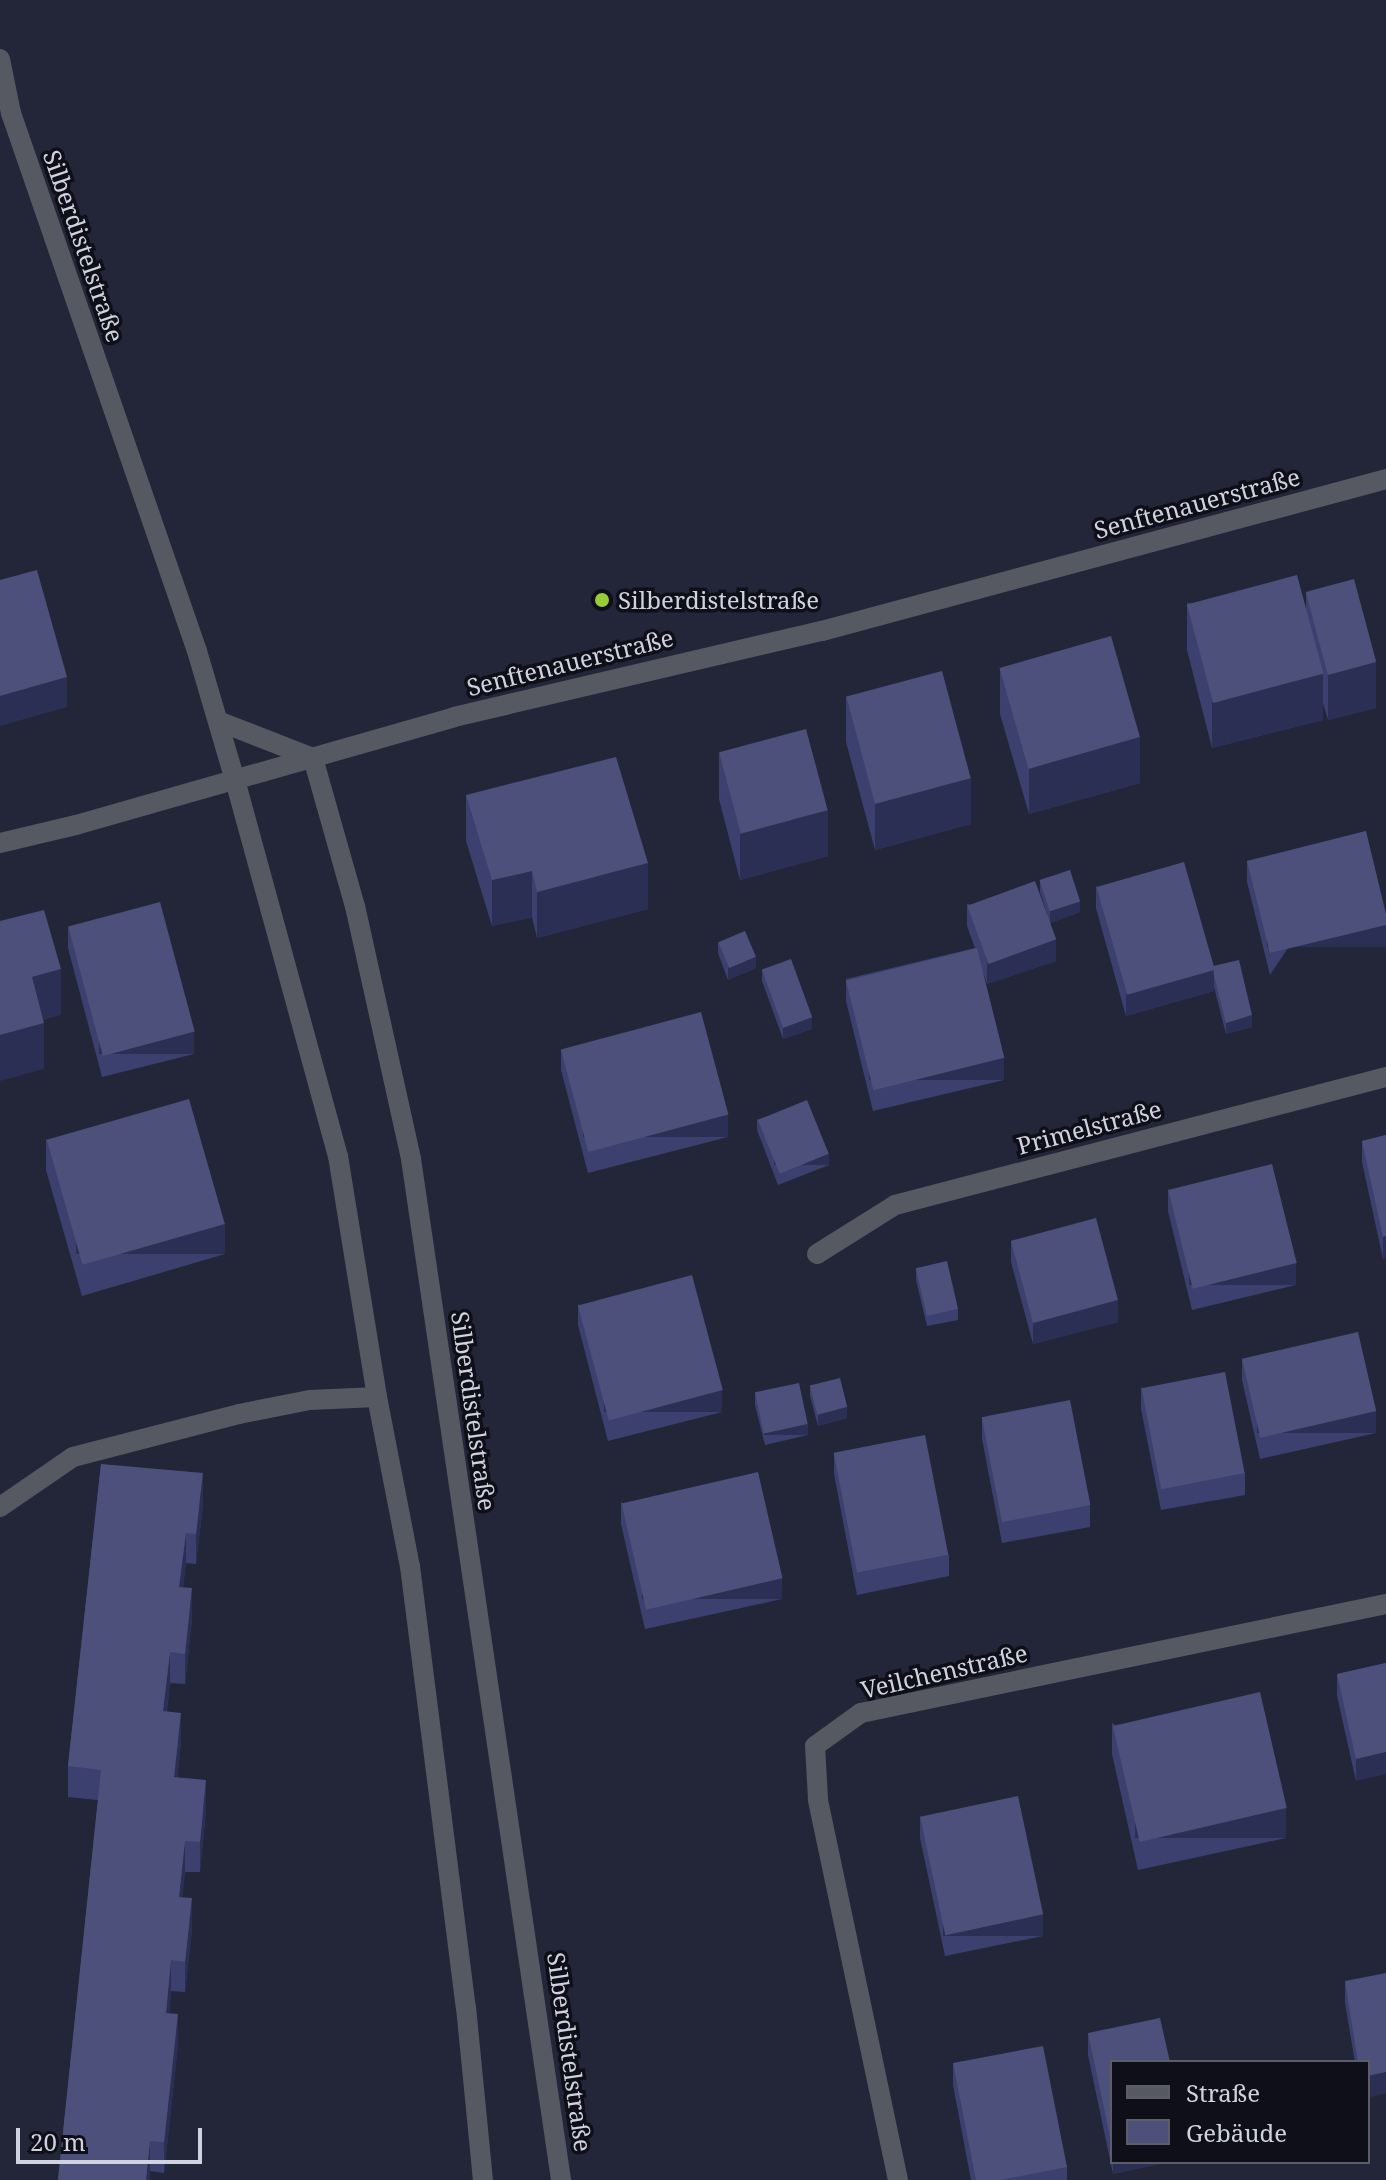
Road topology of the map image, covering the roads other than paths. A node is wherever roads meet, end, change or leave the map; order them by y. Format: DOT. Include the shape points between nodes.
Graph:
graph roads {
  1 [pos="0,59"];
  2 [pos="1386,479"];
  3 [pos="218,721"];
  4 [pos="313,758"];
  5 [pos="235,780"];
  6 [pos="0,843"];
  7 [pos="1386,1077"];
  8 [pos="817,1254"];
  9 [pos="377,1397"];
  10 [pos="0,1507"];
  11 [pos="1386,1604"];
  12 [pos="483,2180"];
  13 [pos="561,2180"];
  14 [pos="898,2180"];
  1 -- 3 [label="street, Silberdistelstraße" via="11,113"];
  2 -- 4 [label="street, Senftenauerstraße" via="822,631 454,717"];
  3 -- 4 [label="street"];
  3 -- 5 [label="street, Silberdistelstraße"];
  4 -- 5 [label="street, Senftenauerstraße"];
  4 -- 13 [label="street, Silberdistelstraße" via="355,906 411,1159"];
  5 -- 6 [label="street, Senftenauerstraße"];
  5 -- 9 [label="street, Silberdistelstraße" via="338,1156"];
  7 -- 8 [label="street, Primelstraße" via="895,1205"];
  9 -- 10 [label="street" via="310,1400 239,1414 73,1457"];
  9 -- 12 [label="street, Silberdistelstraße" via="410,1566"];
  11 -- 14 [label="street, Veilchenstraße" via="861,1713 815,1746 818,1799"];
}
